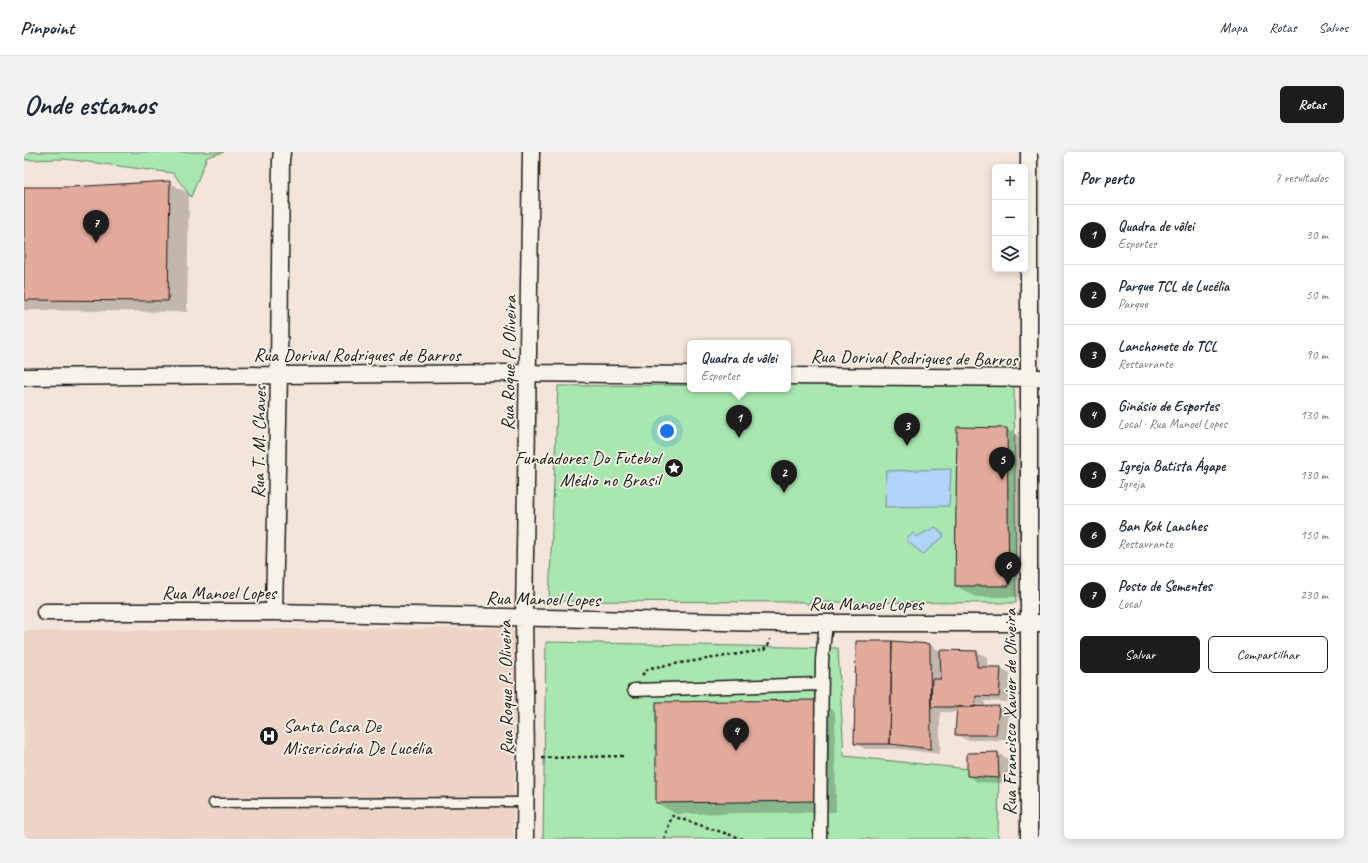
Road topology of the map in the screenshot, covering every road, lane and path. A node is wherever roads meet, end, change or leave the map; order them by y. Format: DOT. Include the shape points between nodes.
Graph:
graph roads {
  1 [pos="282,152"];
  2 [pos="532,152"];
  3 [pos="1029,152"];
  4 [pos="528,373"];
  5 [pos="279,374"];
  6 [pos="687,375"];
  7 [pos="791,376"];
  8 [pos="24,377"];
  9 [pos="1035,378"];
  10 [pos="45,612"];
  11 [pos="274,612"];
  12 [pos="524,618"];
  13 [pos="774,623"];
  14 [pos="826,623"];
  15 [pos="1035,623"];
  16 [pos="822,684"];
  17 [pos="634,690"];
  18 [pos="623,756"];
  19 [pos="526,758"];
  20 [pos="214,802"];
  21 [pos="526,802"];
  22 [pos="525,839"];
  23 [pos="664,839"];
  24 [pos="744,839"];
  25 [pos="820,839"];
  26 [pos="1029,839"];
  1 -- 5 [label="street, Rua T. M. Chaves"];
  2 -- 4 [label="street, Rua Roque P. Oliveira"];
  3 -- 9 [label="street, Rua Francisco Xavier de Oliveira"];
  4 -- 5 [label="street, Rua Dorival Rodrigues de Barros"];
  4 -- 6 [label="street, Rua Dorival Rodrigues de Barros"];
  4 -- 12 [label="street, Rua Roque P. Oliveira"];
  5 -- 8 [label="street, Rua Dorival Rodrigues de Barros"];
  5 -- 11 [label="street, Rua T. M. Chaves"];
  7 -- 9 [label="street, Rua Dorival Rodrigues de Barros"];
  9 -- 15 [label="street, Rua Francisco Xavier de Oliveira"];
  10 -- 11 [label="street, Rua Manoel Lopes"];
  11 -- 12 [label="street, Rua Manoel Lopes"];
  12 -- 13 [label="street, Rua Manoel Lopes"];
  12 -- 19 [label="street, Rua Roque P. Oliveira"];
  13 -- 14 [label="street, Rua Manoel Lopes"];
  13 -- 17 [label="path" via="770,642 764,650 649,668"];
  14 -- 15 [label="street, Rua Manoel Lopes"];
  14 -- 16 [label="street"];
  15 -- 26 [label="street, Rua Francisco Xavier de Oliveira"];
  16 -- 17 [label="street"];
  16 -- 25 [label="street"];
  18 -- 19 [label="path"];
  19 -- 21 [label="street, Rua Roque P. Oliveira"];
  20 -- 21 [label="lane"];
  21 -- 22 [label="street, Rua Roque P. Oliveira"];
  23 -- 24 [label="path" via="672,816"];
}
